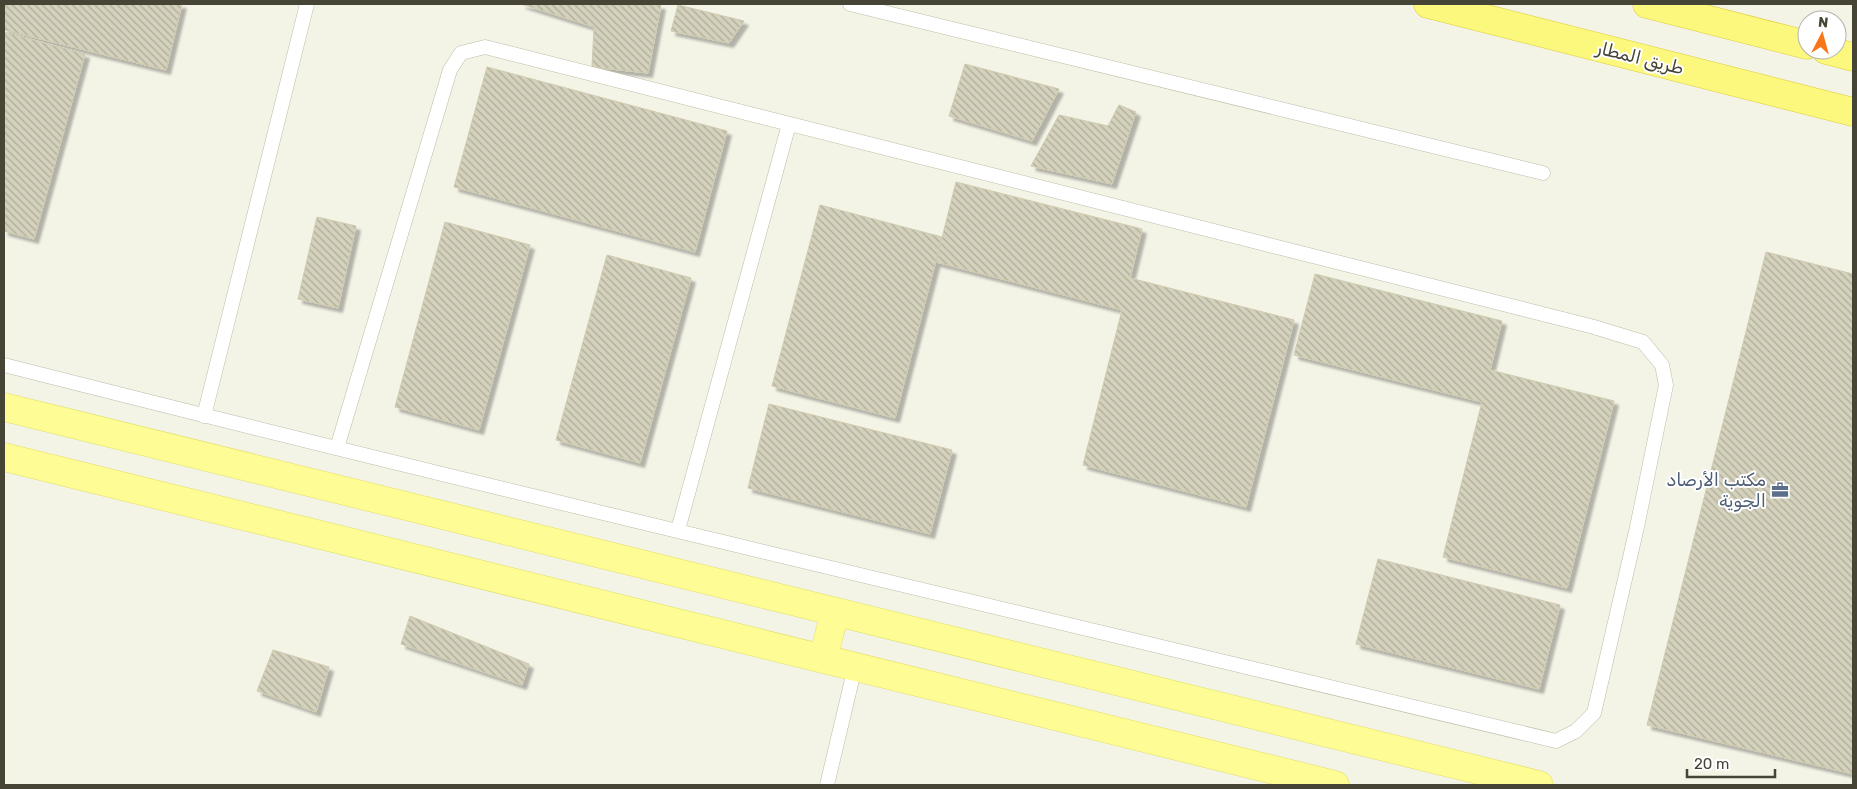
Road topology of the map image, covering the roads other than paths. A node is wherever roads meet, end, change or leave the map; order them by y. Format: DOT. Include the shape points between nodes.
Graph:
graph roads {
  1 [pos="307,4"];
  2 [pos="850,4"];
  3 [pos="1428,4"];
  4 [pos="1647,4"];
  5 [pos="1797,42"];
  6 [pos="1853,112"];
  7 [pos="790,124"];
  8 [pos="1543,173"];
  9 [pos="4,365"];
  10 [pos="4,407"];
  11 [pos="204,416"];
  12 [pos="337,448"];
  13 [pos="4,457"];
  14 [pos="678,530"];
  15 [pos="835,612"];
  16 [pos="823,659"];
  17 [pos="856,667"];
  18 [pos="826,785"];
  19 [pos="1335,785"];
  20 [pos="1539,785"];
  1 -- 11 [label="lane"];
  2 -- 8 [label="lane"];
  3 -- 6 [label="highway, طريق المطار"];
  4 -- 5 [label="highway"];
  7 -- 12 [label="lane" via="485,47 461,53 450,70"];
  7 -- 14 [label="lane"];
  7 -- 14 [label="lane" via="1643,342 1662,365 1666,385 1594,713 1576,731 1556,741"];
  9 -- 11 [label="lane"];
  10 -- 15 [label="main road"];
  11 -- 12 [label="lane"];
  12 -- 14 [label="lane"];
  13 -- 16 [label="main road"];
  15 -- 16 [label="main road"];
  15 -- 20 [label="main road"];
  16 -- 17 [label="main road"];
  17 -- 18 [label="lane"];
  17 -- 19 [label="main road"];
}
